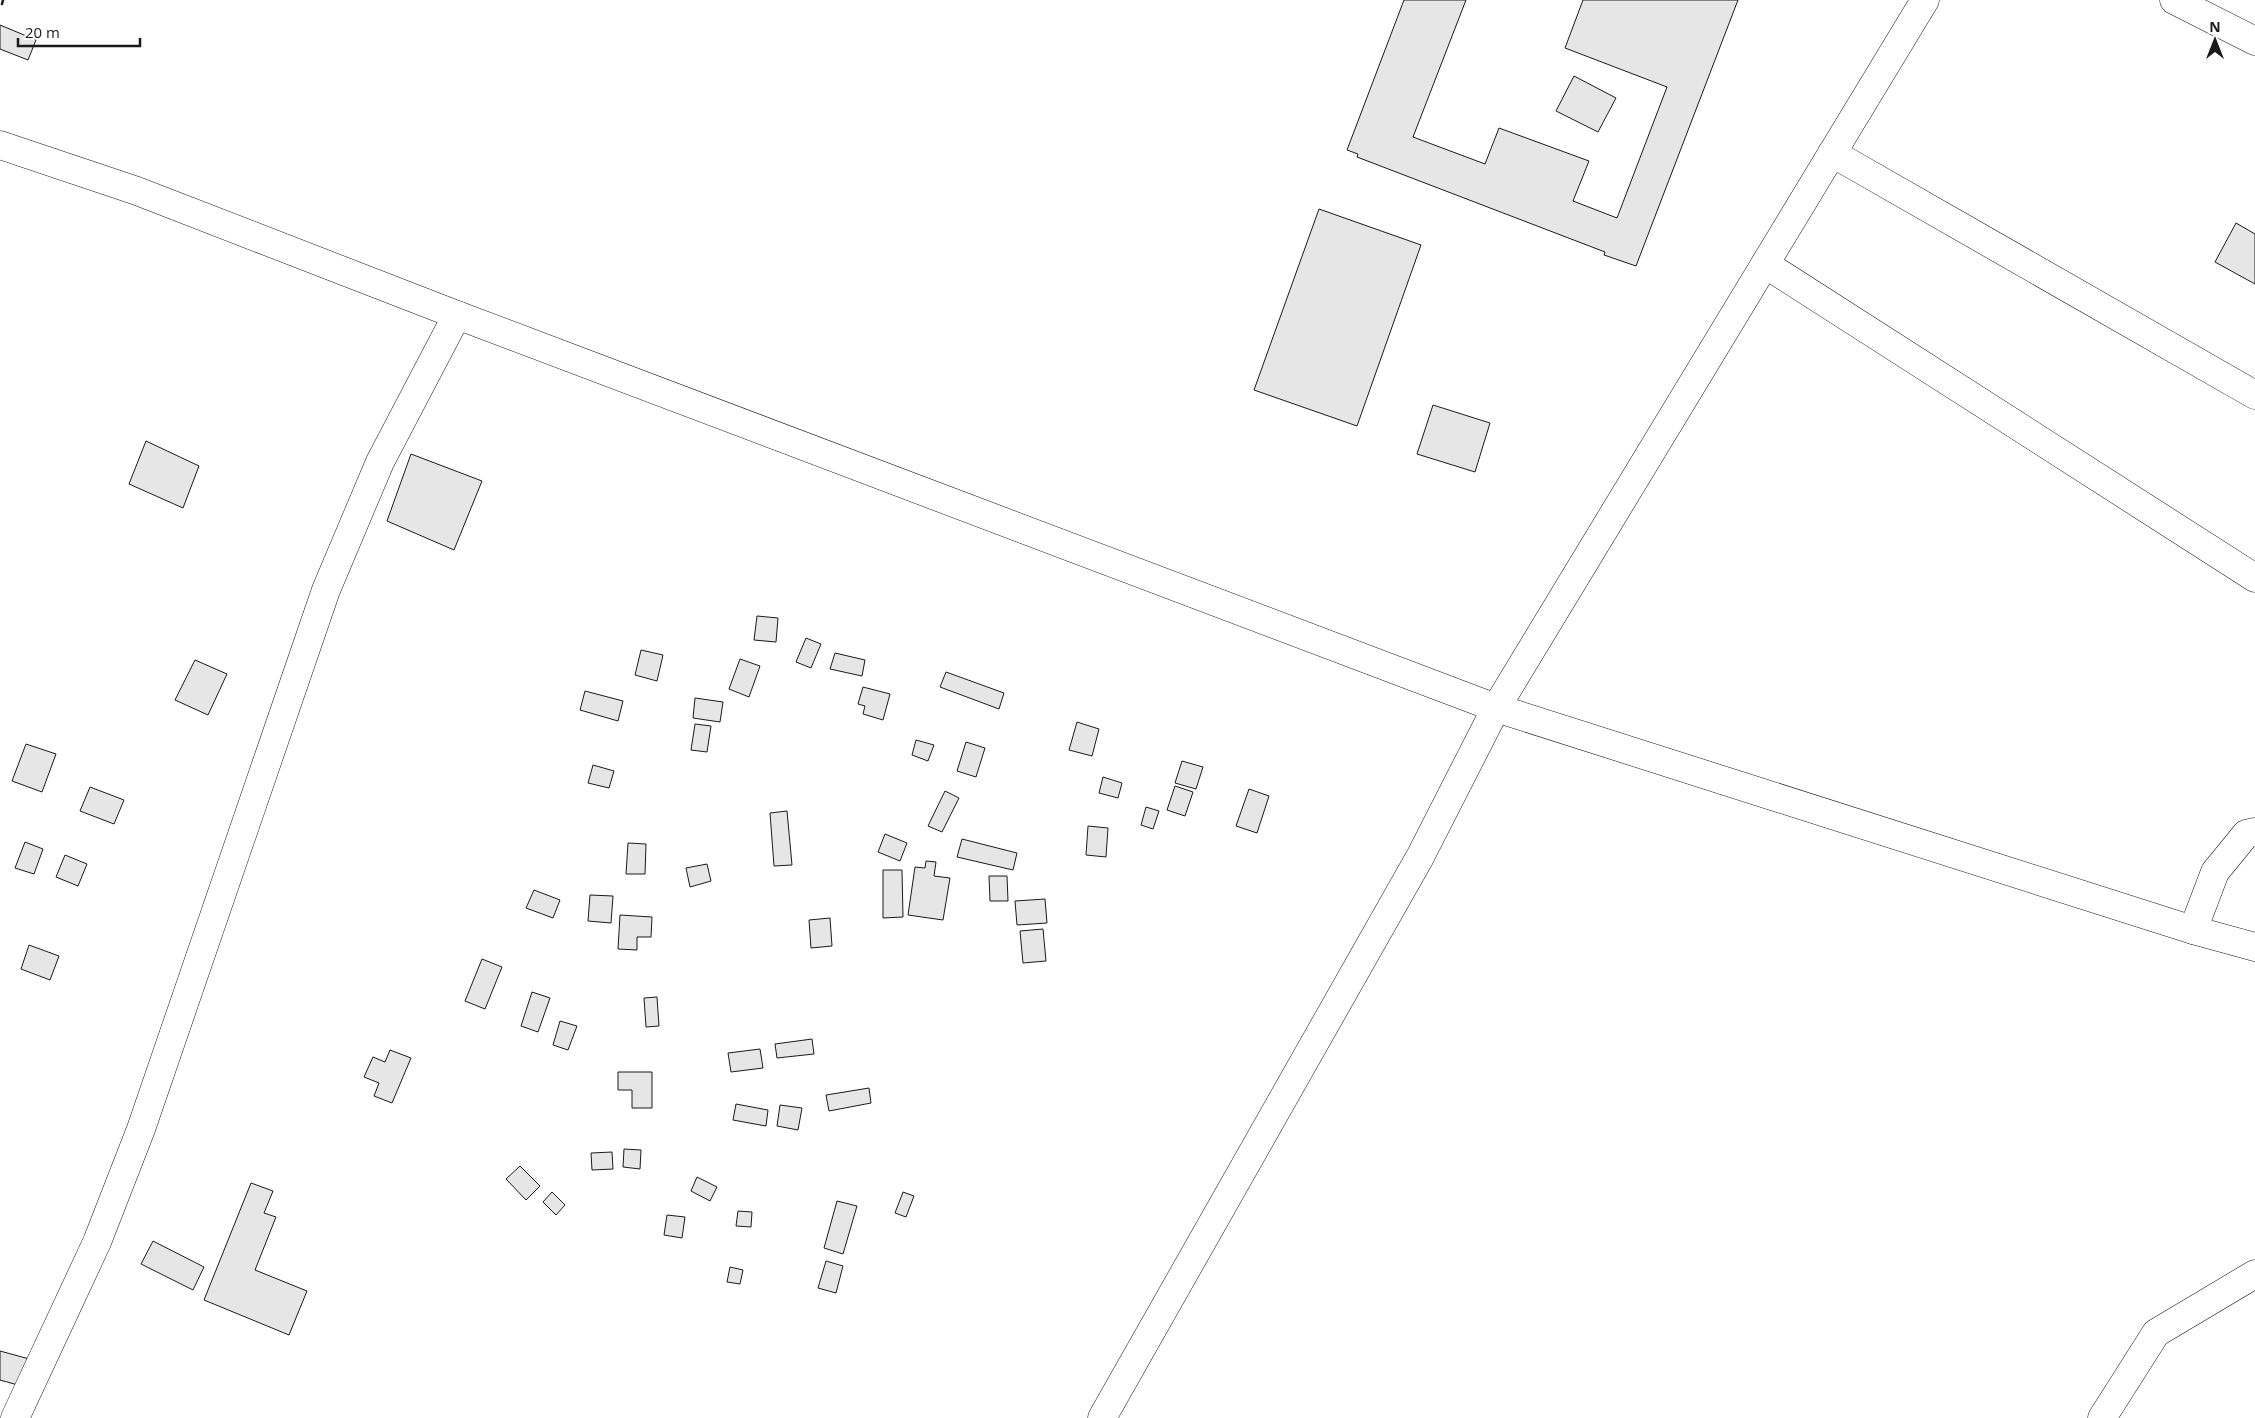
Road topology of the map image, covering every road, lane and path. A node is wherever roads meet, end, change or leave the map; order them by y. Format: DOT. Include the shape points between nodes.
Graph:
graph roads {
  1 [pos="1925,0"];
  2 [pos="2174,0"];
  3 [pos="2255,41"];
  4 [pos="0,145"];
  5 [pos="1832,153"];
  6 [pos="1764,264"];
  7 [pos="457,315"];
  8 [pos="2255,395"];
  9 [pos="2255,578"];
  10 [pos="1496,708"];
  11 [pos="2255,832"];
  12 [pos="2193,930"];
  13 [pos="2255,947"];
  14 [pos="2255,1274"];
  15 [pos="15,1418"];
  16 [pos="1102,1418"];
  17 [pos="2102,1418"];
  1 -- 5 [label="street"];
  2 -- 3 [label="street"];
  4 -- 7 [label="street" via="137,191"];
  5 -- 6 [label="street"];
  5 -- 8 [label="street"];
  6 -- 9 [label="street"];
  6 -- 10 [label="street"];
  7 -- 10 [label="street"];
  7 -- 15 [label="street" via="380,462 326,590 141,1129 97,1242"];
  10 -- 12 [label="street"];
  10 -- 16 [label="street" via="1420,858"];
  11 -- 12 [label="street" via="2246,834 2215,872"];
  12 -- 13 [label="street"];
  14 -- 17 [label="street" via="2156,1333"];
}
